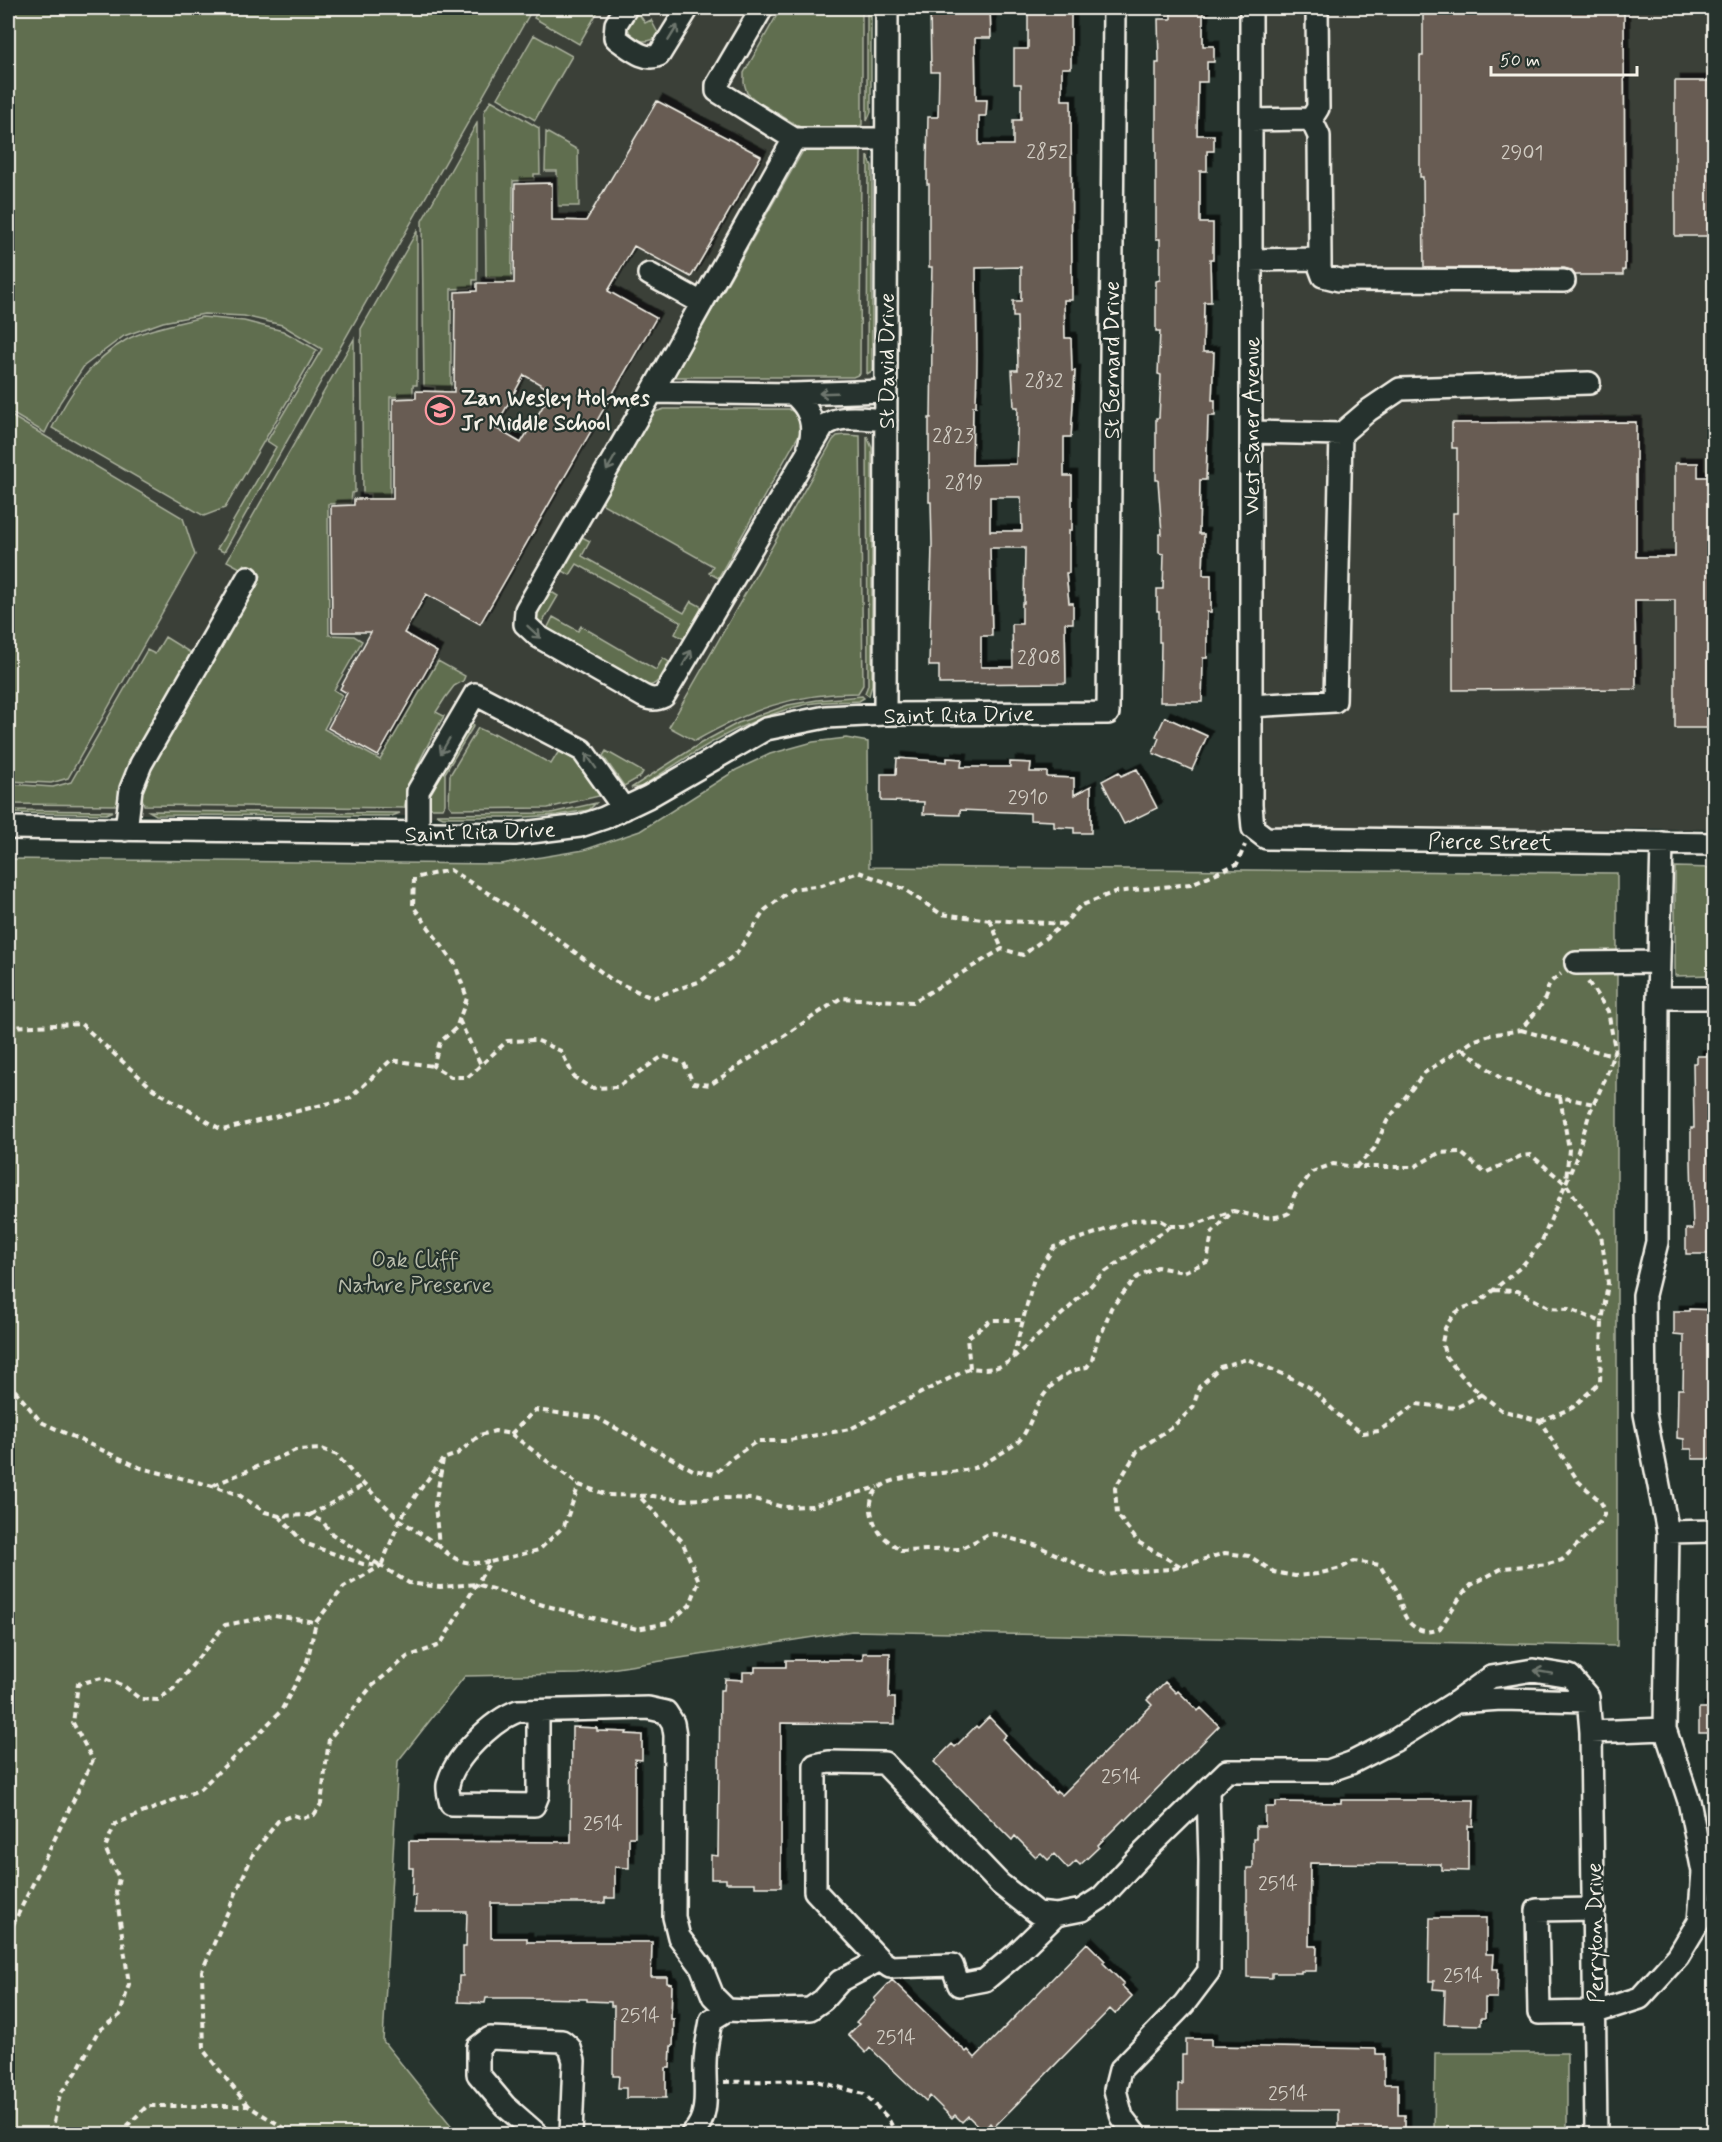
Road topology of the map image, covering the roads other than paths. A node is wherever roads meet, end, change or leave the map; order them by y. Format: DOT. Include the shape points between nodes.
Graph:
graph roads {
  1 [pos="626,8"];
  2 [pos="688,8"];
  3 [pos="762,8"];
  4 [pos="887,8"];
  5 [pos="1114,8"];
  6 [pos="1251,8"];
  7 [pos="1317,8"];
  8 [pos="1311,119"];
  9 [pos="1251,120"];
  10 [pos="794,139"];
  11 [pos="887,139"];
  12 [pos="1320,259"];
  13 [pos="1251,260"];
  14 [pos="650,274"];
  15 [pos="1564,280"];
  16 [pos="702,303"];
  17 [pos="1589,383"];
  18 [pos="886,391"];
  19 [pos="652,392"];
  20 [pos="793,394"];
  21 [pos="886,420"];
  22 [pos="1251,432"];
  23 [pos="1341,434"];
  24 [pos="807,453"];
  25 [pos="248,577"];
  26 [pos="1251,706"];
  27 [pos="1108,713"];
  28 [pos="885,714"];
  29 [pos="624,809"];
  30 [pos="8,828"];
  31 [pos="126,830"];
  32 [pos="1259,833"];
  33 [pos="418,834"];
  34 [pos="1662,843"];
  35 [pos="1714,844"];
  36 [pos="1659,962"];
  37 [pos="1576,963"];
  38 [pos="1658,998"];
  39 [pos="1714,998"];
  40 [pos="1714,1531"];
  41 [pos="1668,1533"];
  42 [pos="1588,1701"];
  43 [pos="1456,1702"];
  44 [pos="538,1711"];
  45 [pos="1665,1729"];
  46 [pos="1591,1732"];
  47 [pos="1208,1791"];
  48 [pos="1594,1909"];
  49 [pos="1056,1915"];
  50 [pos="880,1960"];
  51 [pos="728,2010"];
  52 [pos="1596,2012"];
  53 [pos="537,2134"];
  54 [pos="571,2134"];
  55 [pos="692,2134"];
  56 [pos="1135,2134"];
  57 [pos="1596,2134"];
  1 -- 2 [label="street, one-way" via="616,24 615,37 651,58 659,55"];
  3 -- 10 [label="street" via="717,91"];
  4 -- 11 [label="street, St David Drive"];
  5 -- 27 [label="street, St Bernard Drive"];
  6 -- 9 [label="street, West Saner Avenue"];
  7 -- 8 [label="street" via="1318,108"];
  8 -- 9 [label="street"];
  8 -- 12 [label="street" via="1319,136"];
  9 -- 13 [label="street, West Saner Avenue"];
  10 -- 11 [label="street"];
  10 -- 16 [label="street"];
  11 -- 18 [label="street, St David Drive"];
  12 -- 13 [label="street"];
  12 -- 15 [label="street" via="1323,276 1339,280"];
  13 -- 22 [label="street, West Saner Avenue"];
  14 -- 16 [label="street"];
  16 -- 19 [label="street"];
  17 -- 23 [label="street" via="1400,390"];
  18 -- 20 [label="street, one-way"];
  18 -- 21 [label="street, St David Drive"];
  19 -- 20 [label="street"];
  19 -- 24 [label="street, one-way" via="525,617 525,624 539,637 650,700 668,692"];
  20 -- 24 [label="street" via="810,414 812,432"];
  21 -- 24 [label="street" via="830,421"];
  21 -- 28 [label="street, St David Drive"];
  22 -- 23 [label="street"];
  22 -- 26 [label="street, West Saner Avenue"];
  23 -- 26 [label="street" via="1335,701"];
  25 -- 31 [label="street" via="141,764 131,789"];
  26 -- 32 [label="street, West Saner Avenue"];
  27 -- 28 [label="street, Saint Rita Drive"];
  28 -- 29 [label="street, Saint Rita Drive" via="826,717 766,729"];
  29 -- 33 [label="street, Saint Rita Drive" via="580,826 515,834"];
  29 -- 33 [label="street, one-way" via="582,750 475,694 418,791"];
  30 -- 31 [label="street, Saint Rita Drive"];
  31 -- 33 [label="street, Saint Rita Drive"];
  32 -- 34 [label="street, Pierce Street"];
  34 -- 35 [label="street, Pierce Street"];
  34 -- 36 [label="street"];
  36 -- 37 [label="street"];
  36 -- 38 [label="street"];
  38 -- 39 [label="street"];
  38 -- 41 [label="street" via="1657,1242 1644,1295 1645,1414"];
  40 -- 41 [label="street"];
  41 -- 45 [label="street"];
  42 -- 43 [label="street"];
  42 -- 43 [label="street, one-way" via="1570,1676 1533,1670 1491,1677"];
  42 -- 46 [label="street, Perryton Drive"];
  43 -- 47 [label="street" via="1351,1763 1328,1771 1227,1771"];
  44 -- 44 [label="street" via="518,1711 506,1716 460,1759 448,1786 451,1804 534,1805 538,1795"];
  44 -- 51 [label="street" via="648,1708 666,1712 673,1723 674,1917 679,1937 701,1966 713,1996"];
  45 -- 46 [label="street"];
  45 -- 52 [label="street" via="1689,1801 1701,1861 1699,1921 1678,1956 1640,1998"];
  46 -- 48 [label="street, Perryton Drive"];
  47 -- 49 [label="street" via="1102,1897 1082,1910"];
  47 -- 56 [label="street" via="1209,1971 1184,2004 1120,2070 1115,2090 1122,2117"];
  48 -- 52 [label="street, Perryton Drive"];
  48 -- 52 [label="street" via="1537,1911 1539,2013"];
  49 -- 50 [label="street" via="997,1971 970,1984 959,1985 952,1965 890,1967"];
  49 -- 50 [label="street" via="1037,1913 1000,1884 884,1763 815,1764 815,1891"];
  50 -- 51 [label="street" via="840,1981 810,2009"];
  51 -- 55 [label="street" via="711,2020 705,2061 705,2112"];
  52 -- 57 [label="street, Perryton Drive"];
  53 -- 54 [label="street" via="478,2074 478,2047 490,2038 562,2041 570,2048 574,2061"];
}
